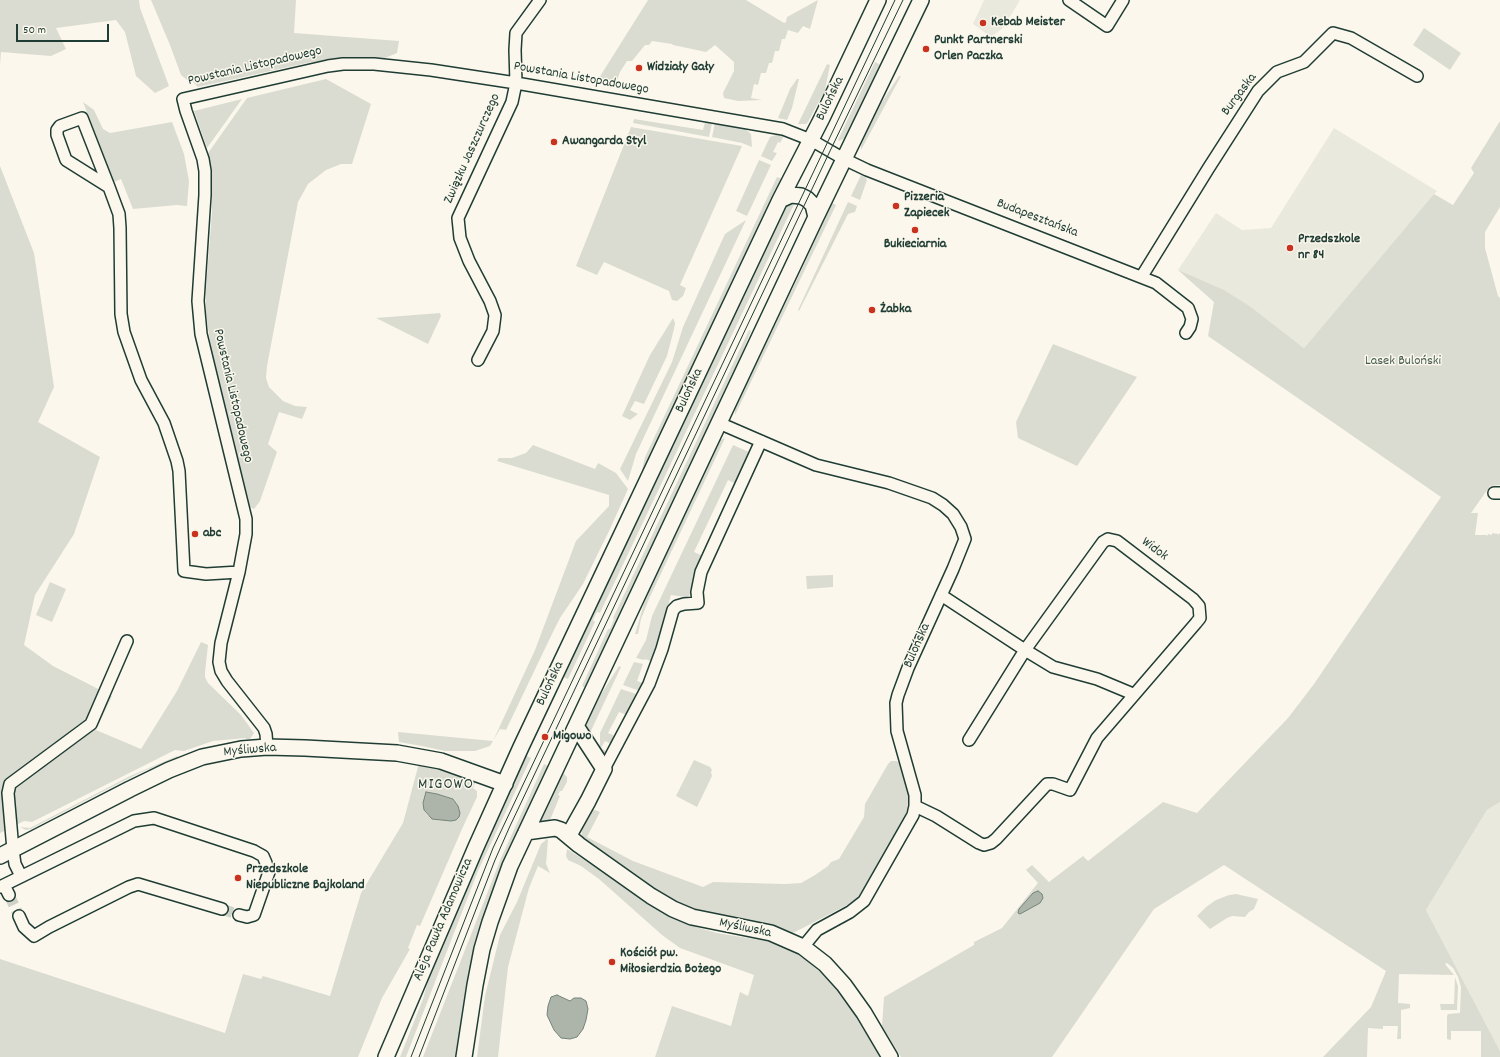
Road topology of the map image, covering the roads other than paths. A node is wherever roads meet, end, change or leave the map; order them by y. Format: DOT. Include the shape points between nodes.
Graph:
graph roads {
  1 [pos="540,0"];
  2 [pos="878,0"];
  3 [pos="921,0"];
  4 [pos="1069,0"];
  5 [pos="1123,0"];
  6 [pos="1417,76"];
  7 [pos="516,83"];
  8 [pos="811,140"];
  9 [pos="844,159"];
  10 [pos="109,187"];
  11 [pos="780,200"];
  12 [pos="816,217"];
  13 [pos="1142,276"];
  14 [pos="1186,333"];
  15 [pos="478,360"];
  16 [pos="719,423"];
  17 [pos="761,441"];
  18 [pos="239,572"];
  19 [pos="941,595"];
  20 [pos="127,641"];
  21 [pos="1025,650"];
  22 [pos="1133,694"];
  23 [pos="576,726"];
  24 [pos="969,740"];
  25 [pos="267,747"];
  26 [pos="604,769"];
  27 [pos="505,784"];
  28 [pos="915,806"];
  29 [pos="526,832"];
  30 [pos="569,835"];
  31 [pos="6,853"];
  32 [pos="21,876"];
  33 [pos="4,889"];
  34 [pos="222,909"];
  35 [pos="239,915"];
  36 [pos="19,916"];
  37 [pos="803,946"];
  38 [pos="386,1057"];
  39 [pos="464,1057"];
  40 [pos="890,1057"];
  1 -- 7 [label="street, Związku Jaszczurczego" via="516,33"];
  2 -- 8 [label="main road, Bulońska"];
  3 -- 9 [label="main road"];
  4 -- 5 [label="street" via="1107,26"];
  6 -- 13 [label="street, Burgaska" via="1352,38 1333,33 1304,62 1277,72 1258,91"];
  7 -- 8 [label="street, Powstania Listopadowego" via="783,129"];
  7 -- 15 [label="street, Związku Jaszczurczego" via="512,102 458,218 460,238 494,315 493,331"];
  7 -- 18 [label="street, Powstania Listopadowego" via="386,65 343,64 183,99 205,171 198,301 201,334 246,519"];
  8 -- 9 [label="street, Powstania Listopadowego"];
  8 -- 11 [label="main road, Bulońska"];
  9 -- 12 [label="main road"];
  9 -- 13 [label="street, Budapesztańska"];
  10 -- 10 [label="street" via="82,118 60,126 57,135 66,160"];
  10 -- 18 [label="street" via="119,214 120,314 124,332 140,380 164,423 179,471 184,571 206,574"];
  11 -- 12 [label="main road" via="791,195 802,196 813,205"];
  11 -- 27 [label="main road, Bulońska"];
  12 -- 16 [label="main road"];
  13 -- 14 [label="street, Budapesztańska" via="1156,283 1188,308 1192,319"];
  16 -- 17 [label="street, Bulońska"];
  16 -- 23 [label="main road"];
  17 -- 19 [label="street, Bulońska" via="816,465 889,483 943,504 953,514 965,539"];
  17 -- 26 [label="street" via="701,572 697,592 698,603 684,604 673,610 649,684"];
  18 -- 25 [label="street, Powstania Listopadowego" via="221,643 219,662 227,681 264,728"];
  19 -- 21 [label="street"];
  19 -- 28 [label="street, Bulońska" via="908,668 896,703 897,731 914,789"];
  20 -- 31 [label="street" via="91,724 10,784"];
  21 -- 22 [label="street" via="1053,667 1097,678"];
  21 -- 22 [label="street, Widok" via="1103,542 1113,540 1193,598 1200,611 1200,618 1196,623"];
  21 -- 24 [label="street, Widok"];
  22 -- 28 [label="street, Widok" via="1097,738 1070,790 1047,784 988,845 979,843"];
  23 -- 26 [label="main road"];
  23 -- 29 [label="main road"];
  25 -- 27 [label="main road, Myśliwska" via="363,750 423,756"];
  25 -- 31 [label="main road, Myśliwska" via="220,753 175,768"];
  26 -- 30 [label="main road"];
  27 -- 38 [label="main road, Aleja Pawła Adamowicza"];
  28 -- 37 [label="street, Bulońska" via="908,826 864,900 850,912 817,930"];
  29 -- 30 [label="main road" via="555,828"];
  29 -- 39 [label="main road" via="502,886 486,936 475,985"];
  30 -- 37 [label="main road, Myśliwska" via="579,845 673,909 699,918 771,933"];
  31 -- 32 [label="street"];
  32 -- 33 [label="street"];
  32 -- 35 [label="street" via="134,821 154,818 263,856 268,872 254,915"];
  34 -- 36 [label="street" via="138,884 48,926 34,936"];
  37 -- 40 [label="main road, Myśliwska" via="825,964 844,986 864,1013"];
}
